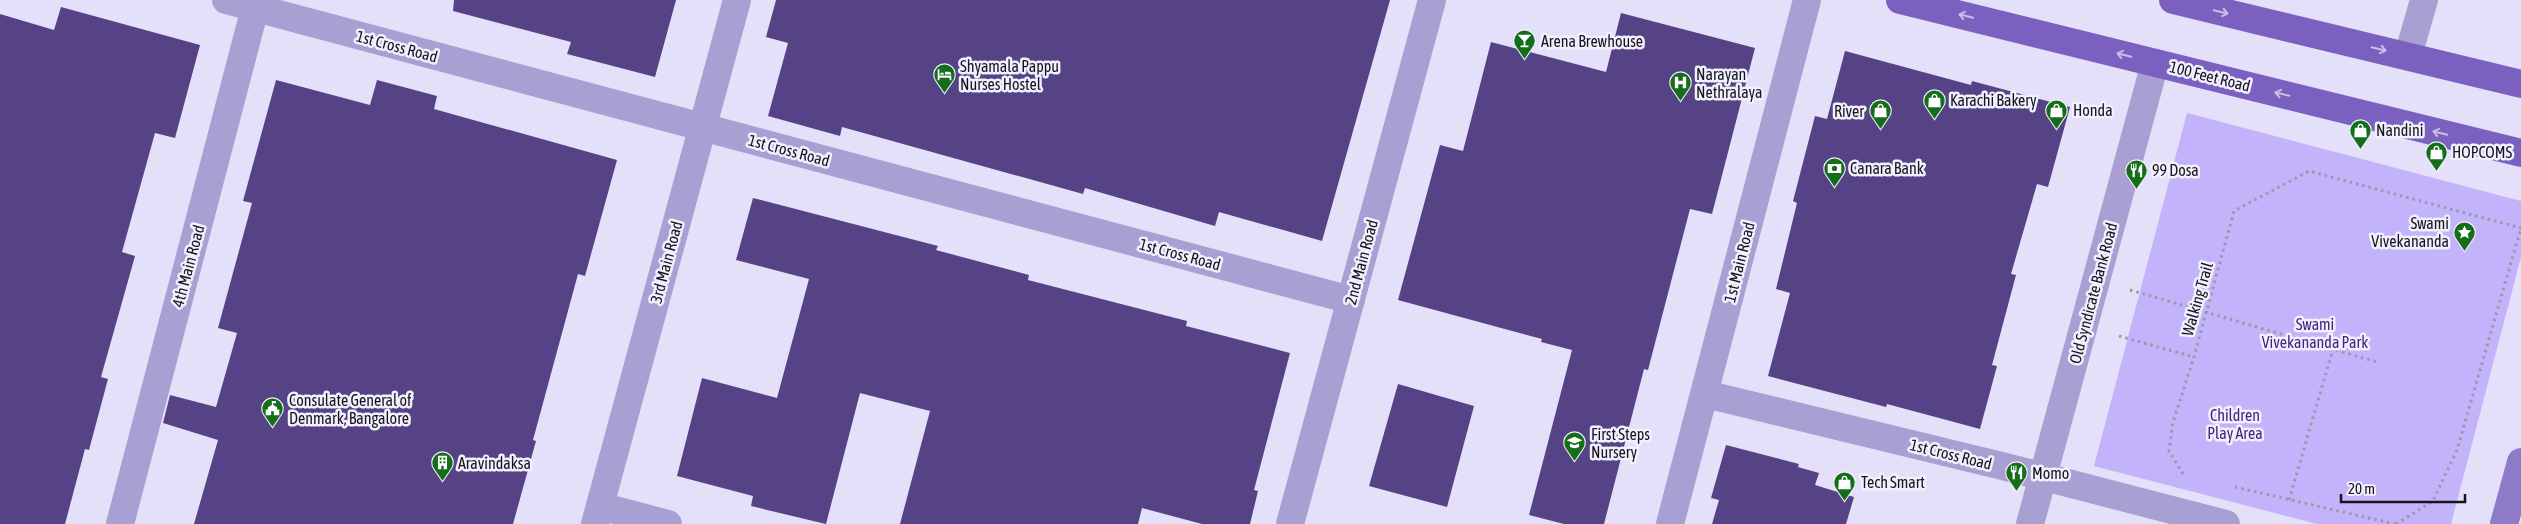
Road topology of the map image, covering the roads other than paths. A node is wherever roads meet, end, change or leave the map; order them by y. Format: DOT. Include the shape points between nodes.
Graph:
graph roads {
  1 [pos="226,0"];
  2 [pos="737,0"];
  3 [pos="1432,0"];
  4 [pos="1807,0"];
  5 [pos="1900,0"];
  6 [pos="2424,0"];
  7 [pos="2185,1"];
  8 [pos="255,8"];
  9 [pos="2408,56"];
  10 [pos="2155,63"];
  11 [pos="2521,84"];
  12 [pos="702,127"];
  13 [pos="2521,153"];
  14 [pos="1351,300"];
  15 [pos="1705,394"];
  16 [pos="2521,462"];
  17 [pos="2043,476"];
  18 [pos="597,515"];
  19 [pos="120,524"];
  20 [pos="668,524"];
  21 [pos="1290,524"];
  22 [pos="1670,524"];
  23 [pos="2030,524"];
  24 [pos="2226,524"];
  25 [pos="2504,524"];
  1 -- 8 [label="street, 1st Cross Road"];
  2 -- 12 [label="street, 3rd Main Road"];
  3 -- 14 [label="street, 2nd Main Road"];
  4 -- 15 [label="street, 1st Main Road"];
  10 -- 5 [label="main road, 100 Feet Road, one-way"];
  6 -- 9 [label="street"];
  7 -- 9 [label="main road, one-way"];
  8 -- 12 [label="street, 1st Cross Road"];
  8 -- 19 [label="street, 4th Main Road"];
  9 -- 11 [label="main road"];
  13 -- 10 [label="main road, 100 Feet Road, one-way"];
  10 -- 17 [label="street, Old Syndicate Bank Road"];
  12 -- 14 [label="street, 1st Cross Road"];
  12 -- 18 [label="street, 3rd Main Road"];
  14 -- 21 [label="street, 2nd Main Road"];
  15 -- 17 [label="street, 1st Cross Road"];
  15 -- 22 [label="street, 1st Main Road"];
  16 -- 25 [label="main road"];
  17 -- 23 [label="street, Old Syndicate Bank Road"];
  17 -- 24 [label="street, 1st Cross Road"];
  18 -- 20 [label="street"];
}
